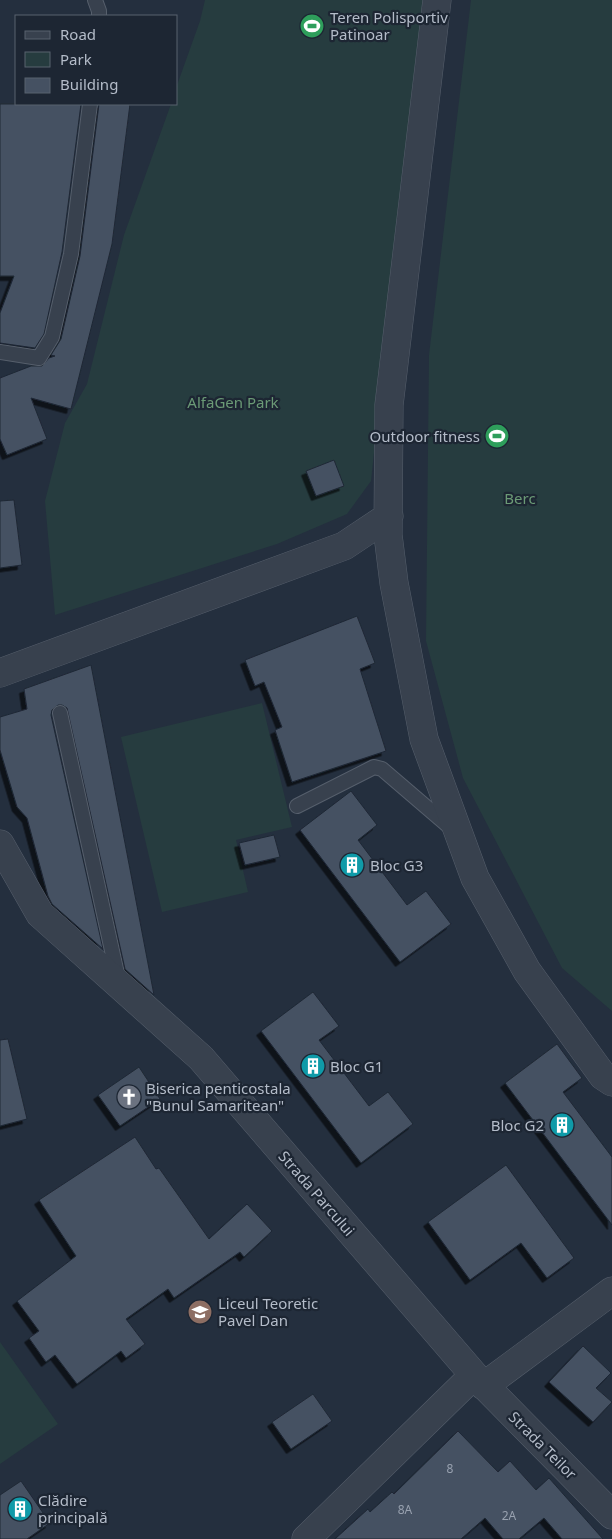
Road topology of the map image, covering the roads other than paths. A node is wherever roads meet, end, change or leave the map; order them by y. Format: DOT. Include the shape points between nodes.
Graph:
graph roads {
  1 [pos="95,0"];
  2 [pos="438,0"];
  3 [pos="99,15"];
  4 [pos="90,105"];
  5 [pos="0,352"];
  6 [pos="389,516"];
  7 [pos="0,673"];
  8 [pos="60,713"];
  9 [pos="297,806"];
  10 [pos="460,836"];
  11 [pos="0,844"];
  12 [pos="119,986"];
  13 [pos="612,1082"];
  14 [pos="612,1291"];
  15 [pos="479,1380"];
  16 [pos="612,1515"];
  17 [pos="306,1539"];
  1 -- 3 [label="lane"];
  2 -- 6 [label="street" via="389,405"];
  4 -- 5 [label="lane" via="70,254 52,337 39,358"];
  6 -- 7 [label="street" via="344,546"];
  6 -- 10 [label="street" via="394,583 424,738"];
  8 -- 12 [label="lane"];
  9 -- 10 [label="lane" via="365,771 382,769"];
  10 -- 13 [label="street" via="475,878 527,971 603,1076"];
  11 -- 12 [label="street, Strada Parcului" via="40,914"];
  12 -- 15 [label="street, Strada Parcului" via="201,1058"];
  14 -- 15 [label="street"];
  15 -- 16 [label="street, Strada Teilor"];
  15 -- 17 [label="street"];
}
